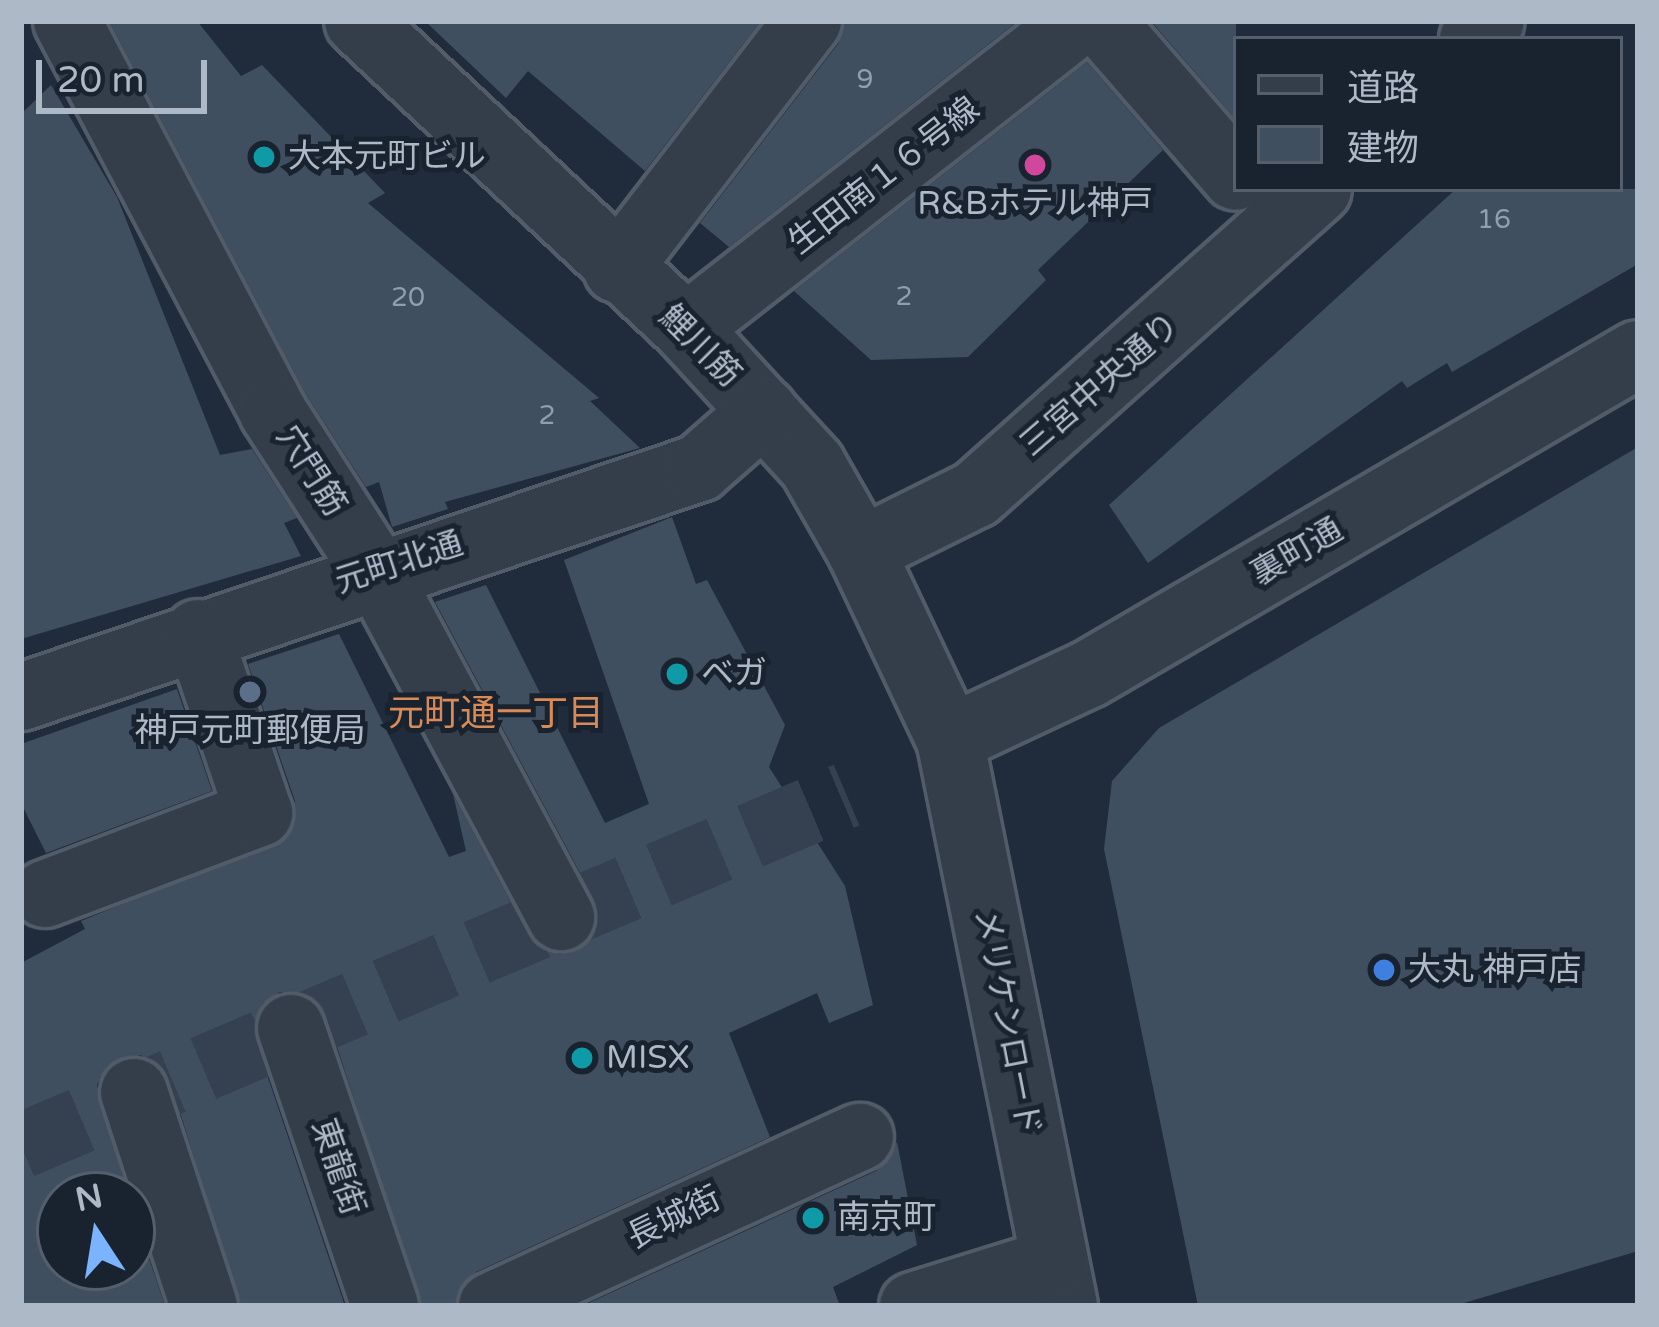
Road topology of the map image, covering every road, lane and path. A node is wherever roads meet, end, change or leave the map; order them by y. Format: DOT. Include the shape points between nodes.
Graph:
graph roads {
  1 [pos="67,21"];
  2 [pos="358,21"];
  3 [pos="808,21"];
  4 [pos="1078,21"];
  5 [pos="1102,21"];
  6 [pos="1233,174"];
  7 [pos="1281,202"];
  8 [pos="617,269"];
  9 [pos="686,328"];
  10 [pos="1638,354"];
  11 [pos="764,411"];
  12 [pos="861,551"];
  13 [pos="375,570"];
  14 [pos="198,633"];
  15 [pos="21,697"];
  16 [pos="950,739"];
  17 [pos="45,894"];
  18 [pos="561,917"];
  19 [pos="291,1028"];
  20 [pos="134,1092"];
  21 [pos="860,1137"];
  22 [pos="1059,1284"];
  23 [pos="204,1306"];
  24 [pos="385,1306"];
  25 [pos="492,1306"];
  26 [pos="913,1306"];
  1 -- 13 [label="street, 穴門筋" via="273,412"];
  2 -- 8 [label="street, 鯉川筋"];
  3 -- 8 [label="street"];
  4 -- 9 [label="street, 生田南１６号線"];
  5 -- 6 [label="street"];
  7 -- 12 [label="street, 三宮中央通り" via="976,494"];
  8 -- 9 [label="street, 鯉川筋"];
  9 -- 11 [label="street, 鯉川筋"];
  10 -- 16 [label="street, 裏町通" via="1089,674"];
  11 -- 12 [label="street, 鯉川筋" via="812,465"];
  11 -- 13 [label="street, 元町北通" via="699,468"];
  12 -- 16 [label="street, 鯉川筋"];
  13 -- 14 [label="street, 元町北通"];
  13 -- 18 [label="street, 穴門筋"];
  14 -- 15 [label="street, 元町北通"];
  14 -- 17 [label="street" via="260,813"];
  16 -- 22 [label="street, メリケンロード"];
  19 -- 24 [label="street, 東龍街"];
  20 -- 23 [label="street"];
  21 -- 25 [label="street, 長城街"];
  22 -- 26 [label="street"];
}
